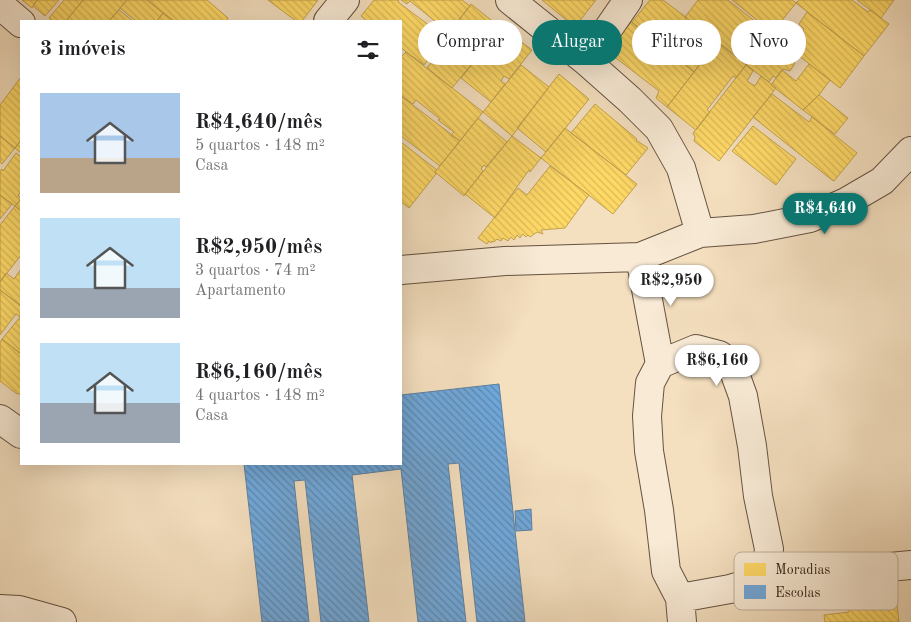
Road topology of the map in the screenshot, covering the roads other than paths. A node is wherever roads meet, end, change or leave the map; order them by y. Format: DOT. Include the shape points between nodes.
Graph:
graph roads {
  1 [pos="345,0"];
  2 [pos="510,0"];
  3 [pos="628,0"];
  4 [pos="329,20"];
  5 [pos="535,20"];
  6 [pos="614,20"];
  7 [pos="591,65"];
  8 [pos="911,151"];
  9 [pos="700,233"];
  10 [pos="640,256"];
  11 [pos="402,270"];
  12 [pos="660,364"];
  13 [pos="0,419"];
  14 [pos="20,433"];
  15 [pos="769,552"];
  16 [pos="911,565"];
  17 [pos="898,566"];
  18 [pos="734,588"];
  19 [pos="0,609"];
  20 [pos="681,610"];
  21 [pos="62,622"];
  1 -- 4 [label="street"];
  2 -- 5 [label="street"];
  3 -- 6 [label="street"];
  7 -- 9 [label="street" via="659,129 681,168"];
  8 -- 9 [label="street" via="882,181 810,218 754,229"];
  9 -- 10 [label="street"];
  10 -- 11 [label="street" via="505,261"];
  10 -- 12 [label="street"];
  12 -- 15 [label="street" via="696,349 718,354 731,363 743,396"];
  12 -- 20 [label="street" via="650,384 647,416 649,451 666,570"];
  13 -- 14 [label="street"];
  16 -- 17 [label="street"];
  18 -- 20 [label="street"];
  19 -- 21 [label="street" via="20,610"];
}
